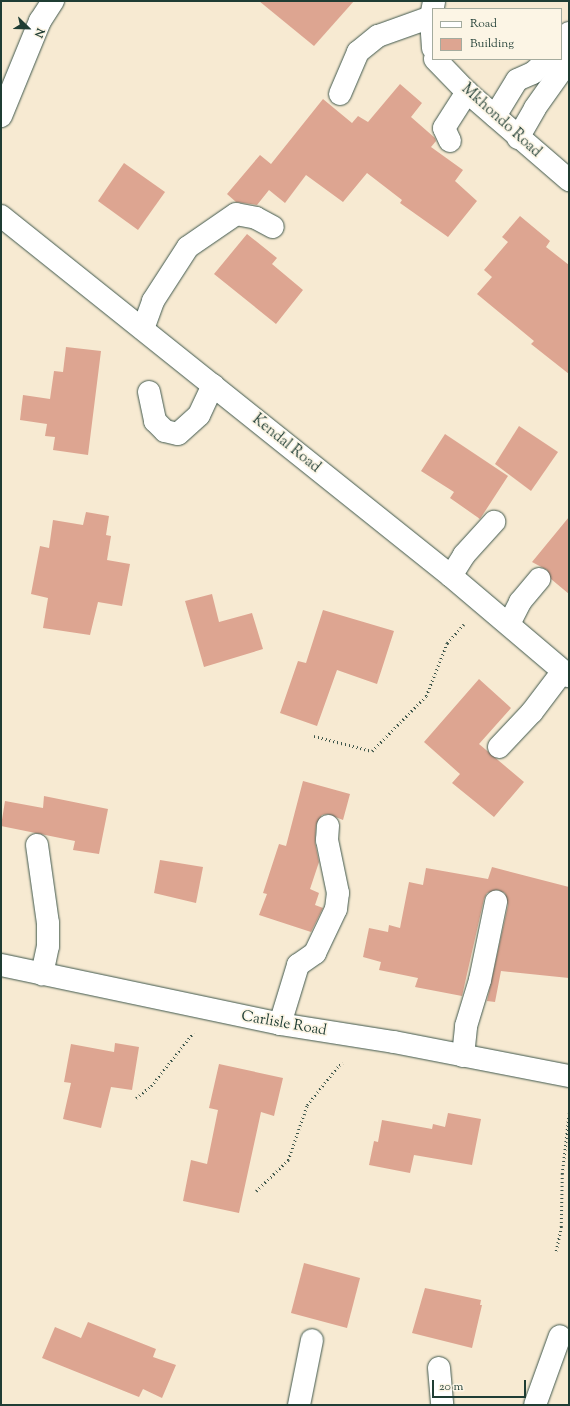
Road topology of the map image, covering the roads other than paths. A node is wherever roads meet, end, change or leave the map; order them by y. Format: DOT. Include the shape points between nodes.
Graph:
graph roads {
  1 [pos="53,1"];
  2 [pos="432,9"];
  3 [pos="569,33"];
  4 [pos="562,42"];
  5 [pos="436,60"];
  6 [pos="547,60"];
  7 [pos="569,60"];
  8 [pos="467,92"];
  9 [pos="340,94"];
  10 [pos="1,116"];
  11 [pos="495,116"];
  12 [pos="518,138"];
  13 [pos="450,141"];
  14 [pos="569,180"];
  15 [pos="1,216"];
  16 [pos="273,227"];
  17 [pos="143,329"];
  18 [pos="213,385"];
  19 [pos="149,392"];
  20 [pos="494,522"];
  21 [pos="451,576"];
  22 [pos="539,579"];
  23 [pos="509,624"];
  24 [pos="566,674"];
  25 [pos="499,747"];
  26 [pos="328,826"];
  27 [pos="37,845"];
  28 [pos="496,902"];
  29 [pos="1,965"];
  30 [pos="42,974"];
  31 [pos="280,1024"];
  32 [pos="463,1056"];
  33 [pos="569,1076"];
  34 [pos="560,1336"];
  35 [pos="312,1340"];
  36 [pos="439,1368"];
  37 [pos="299,1405"];
  38 [pos="442,1405"];
  39 [pos="535,1405"];
  1 -- 10 [label="street" via="40,20"];
  2 -- 9 [label="street" via="378,36 358,52"];
  3 -- 4 [label="street"];
  5 -- 8 [label="street, Mkhondo Road"];
  6 -- 11 [label="street" via="533,73 517,80"];
  7 -- 12 [label="street" via="535,108"];
  8 -- 11 [label="street, Mkhondo Road"];
  8 -- 13 [label="street" via="444,128"];
  11 -- 12 [label="street, Mkhondo Road"];
  12 -- 14 [label="street, Mkhondo Road"];
  15 -- 17 [label="street, Kendal Road"];
  16 -- 17 [label="street" via="256,218 236,214 188,247 154,301"];
  17 -- 18 [label="street, Kendal Road"];
  18 -- 19 [label="street" via="199,415 178,434 166,431 155,421"];
  18 -- 21 [label="street, Kendal Road"];
  20 -- 21 [label="street" via="464,555"];
  21 -- 23 [label="street, Kendal Road"];
  22 -- 23 [label="street" via="520,602"];
  23 -- 24 [label="street, Kendal Road"];
  24 -- 25 [label="street"];
  26 -- 31 [label="street" via="327,840 338,893 336,909 315,953 298,965"];
  27 -- 30 [label="street" via="48,923 48,946"];
  28 -- 32 [label="street" via="480,980 466,1026"];
  29 -- 30 [label="street, Carlisle Road"];
  30 -- 31 [label="street, Carlisle Road"];
  31 -- 32 [label="street, Carlisle Road"];
  32 -- 33 [label="street, Carlisle Road"];
  34 -- 39 [label="street"];
  35 -- 37 [label="street"];
  36 -- 38 [label="street"];
}
